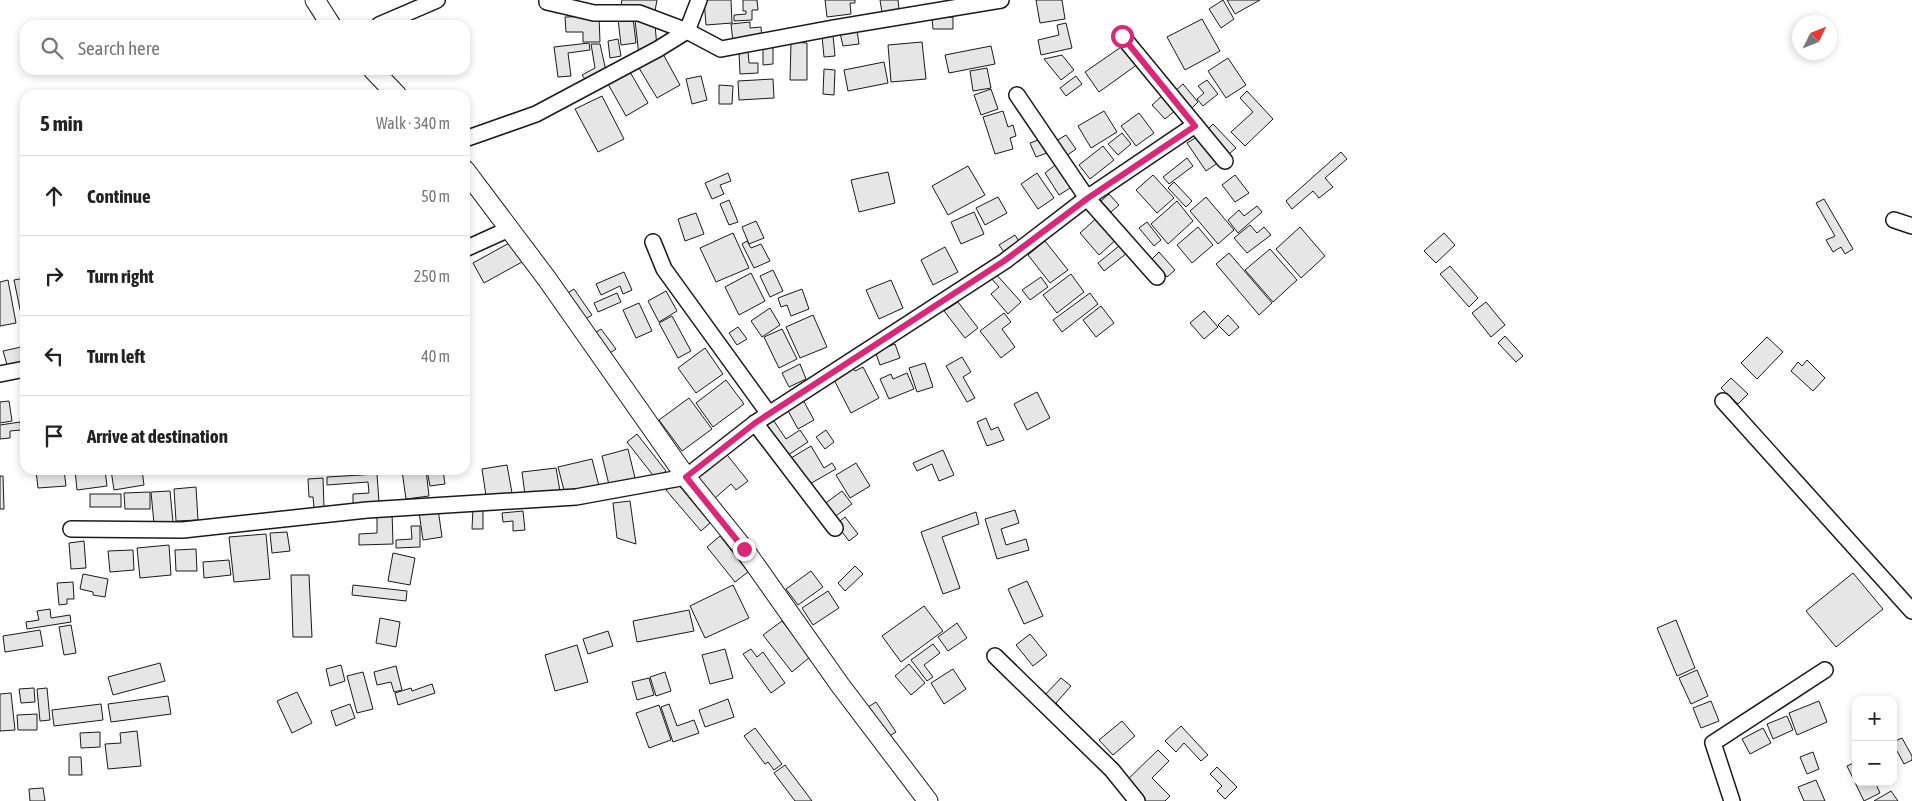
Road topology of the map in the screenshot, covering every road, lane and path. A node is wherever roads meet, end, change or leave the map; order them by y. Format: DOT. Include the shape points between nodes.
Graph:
graph roads {
  1 [pos="315,0"];
  2 [pos="437,0"];
  3 [pos="547,0"];
  4 [pos="698,0"];
  5 [pos="1001,0"];
  6 [pos="926,6"];
  7 [pos="328,20"];
  8 [pos="391,20"];
  9 [pos="687,31"];
  10 [pos="1122,36"];
  11 [pos="378,75"];
  12 [pos="392,90"];
  13 [pos="1017,95"];
  14 [pos="1195,126"];
  15 [pos="470,137"];
  16 [pos="1225,161"];
  17 [pos="470,177"];
  18 [pos="1088,198"];
  19 [pos="1894,220"];
  20 [pos="1912,226"];
  21 [pos="509,229"];
  22 [pos="653,242"];
  23 [pos="470,246"];
  24 [pos="1157,277"];
  25 [pos="20,370"];
  26 [pos="0,374"];
  27 [pos="1723,401"];
  28 [pos="769,414"];
  29 [pos="755,423"];
  30 [pos="686,477"];
  31 [pos="836,528"];
  32 [pos="71,529"];
  33 [pos="1912,611"];
  34 [pos="995,656"];
  35 [pos="1825,670"];
  36 [pos="928,801"];
  37 [pos="1136,801"];
  38 [pos="1732,801"];
  1 -- 7 [label="street"];
  2 -- 8 [label="street"];
  3 -- 9 [label="street" via="594,13 639,13"];
  4 -- 9 [label="street"];
  5 -- 6 [label="street"];
  6 -- 9 [label="street" via="721,49"];
  9 -- 15 [label="street" via="635,63 536,114"];
  10 -- 14 [label="street"];
  11 -- 12 [label="street"];
  13 -- 18 [label="street"];
  14 -- 16 [label="street"];
  14 -- 18 [label="street"];
  17 -- 21 [label="street"];
  18 -- 24 [label="street"];
  18 -- 28 [label="street" via="1004,261"];
  19 -- 20 [label="street"];
  21 -- 23 [label="street"];
  21 -- 30 [label="street"];
  22 -- 28 [label="street" via="664,269"];
  25 -- 26 [label="street"];
  27 -- 33 [label="street"];
  28 -- 29 [label="street"];
  29 -- 30 [label="street"];
  29 -- 31 [label="street"];
  30 -- 32 [label="street" via="576,497 367,510 183,530"];
  30 -- 36 [label="street" via="744,549 840,685"];
  34 -- 37 [label="street" via="1112,770"];
  35 -- 38 [label="street" via="1713,744"];
}
